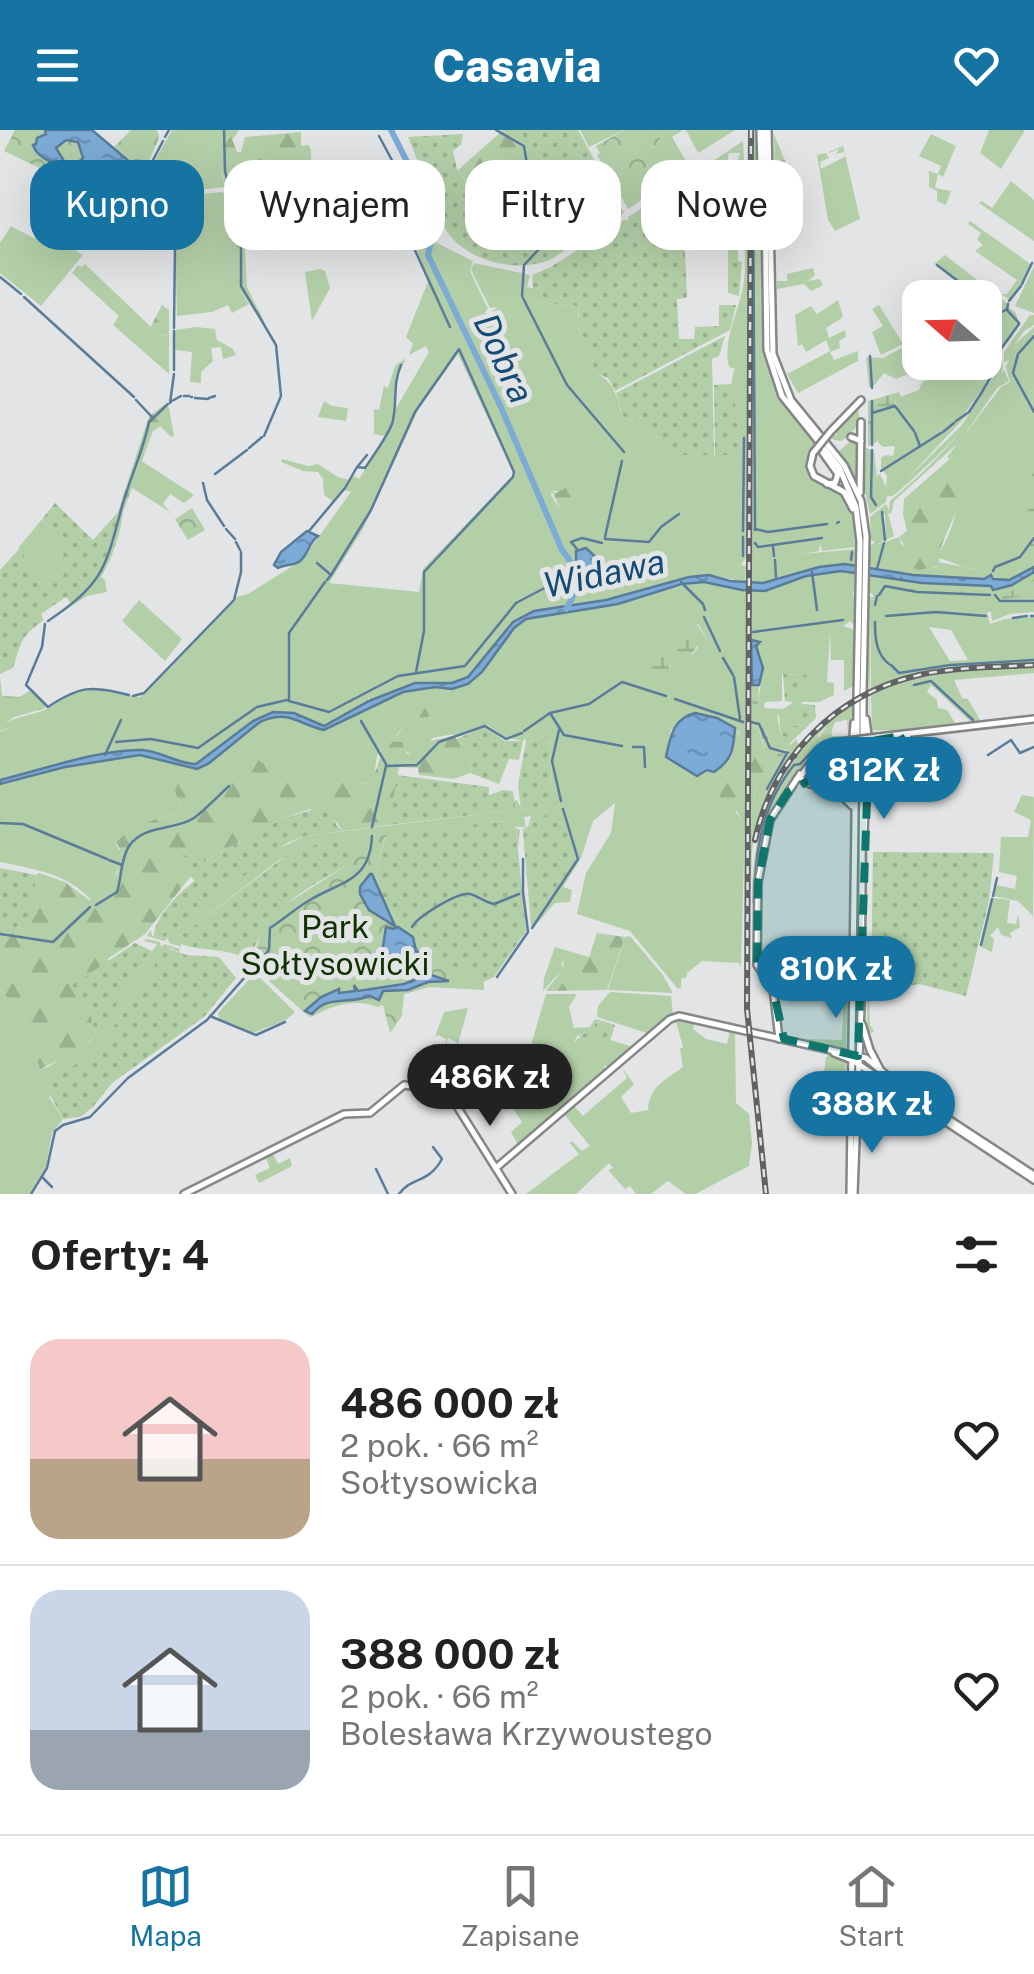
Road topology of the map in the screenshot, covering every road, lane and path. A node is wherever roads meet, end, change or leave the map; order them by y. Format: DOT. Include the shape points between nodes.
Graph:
graph roads {
  1 [pos="766,131"];
  2 [pos="862,400"];
  3 [pos="861,422"];
  4 [pos="810,434"];
  5 [pos="851,437"];
  6 [pos="861,441"];
  7 [pos="826,484"];
  8 [pos="860,496"];
  9 [pos="862,542"];
  10 [pos="860,711"];
  11 [pos="1034,719"];
  12 [pos="916,732"];
  13 [pos="906,734"];
  14 [pos="894,735"];
  15 [pos="860,739"];
  16 [pos="908,742"];
  17 [pos="908,751"];
  18 [pos="818,753"];
  19 [pos="868,753"];
  20 [pos="852,769"];
  21 [pos="802,771"];
  22 [pos="891,773"];
  23 [pos="814,774"];
  24 [pos="806,782"];
  25 [pos="788,792"];
  26 [pos="867,795"];
  27 [pos="852,806"];
  28 [pos="855,832"];
  29 [pos="862,842"];
  30 [pos="861,1006"];
  31 [pos="778,1035"];
  32 [pos="855,1058"];
  33 [pos="871,1073"];
  34 [pos="889,1079"];
  35 [pos="856,1081"];
  36 [pos="496,1168"];
  37 [pos="1034,1178"];
  38 [pos="184,1194"];
  39 [pos="512,1194"];
  40 [pos="852,1194"];
  1 -- 4 [label="main road" via="768,356 782,396"];
  1 -- 8 [label="main road" via="775,362 794,406 844,464"];
  2 -- 7 [label="main road, bridge" via="813,453 812,473"];
  3 -- 6 [label="main road"];
  4 -- 7 [label="main road" via="838,474"];
  4 -- 9 [label="main road" via="850,488"];
  5 -- 6 [label="main road"];
  6 -- 8 [label="main road"];
  7 -- 9 [label="main road" via="848,496"];
  8 -- 9 [label="main road"];
  9 -- 10 [label="main road"];
  10 -- 15 [label="main road"];
  10 -- 15 [label="main road"];
  11 -- 12 [label="main road"];
  12 -- 13 [label="main road"];
  12 -- 16 [label="main road"];
  13 -- 14 [label="main road"];
  13 -- 16 [label="main road"];
  14 -- 17 [label="main road"];
  14 -- 18 [label="main road, bridge" via="838,742"];
  15 -- 19 [label="main road"];
  15 -- 20 [label="main road"];
  15 -- 28 [label="main road"];
  15 -- 29 [label="main road"];
  16 -- 17 [label="main road"];
  17 -- 22 [label="main road" via="904,766"];
  18 -- 21 [label="main road"];
  18 -- 23 [label="main road"];
  19 -- 22 [label="main road" via="876,768"];
  19 -- 26 [label="main road"];
  20 -- 23 [label="main road" via="836,786"];
  20 -- 27 [label="main road"];
  21 -- 23 [label="main road"];
  21 -- 24 [label="main road"];
  21 -- 25 [label="main road"];
  22 -- 26 [label="main road"];
  23 -- 24 [label="main road"];
  24 -- 25 [label="main road"];
  24 -- 27 [label="main road"];
  25 -- 31 [label="main road" via="768,827 758,882 757,964 772,986"];
  26 -- 29 [label="main road"];
  27 -- 28 [label="main road"];
  28 -- 32 [label="main road"];
  29 -- 30 [label="main road"];
  30 -- 32 [label="main road"];
  30 -- 34 [label="main road" via="866,1043"];
  31 -- 32 [label="main road"];
  31 -- 36 [label="main road" via="673,1017"];
  32 -- 33 [label="main road"];
  32 -- 34 [label="main road" via="866,1058"];
  32 -- 35 [label="main road"];
  32 -- 40 [label="main road"];
  33 -- 35 [label="main road"];
  33 -- 37 [label="main road"];
  34 -- 37 [label="main road"];
  35 -- 40 [label="main road"];
  36 -- 38 [label="main road" via="452,1098 435,1088 404,1085 370,1113 344,1114"];
  36 -- 39 [label="main road"];
}
